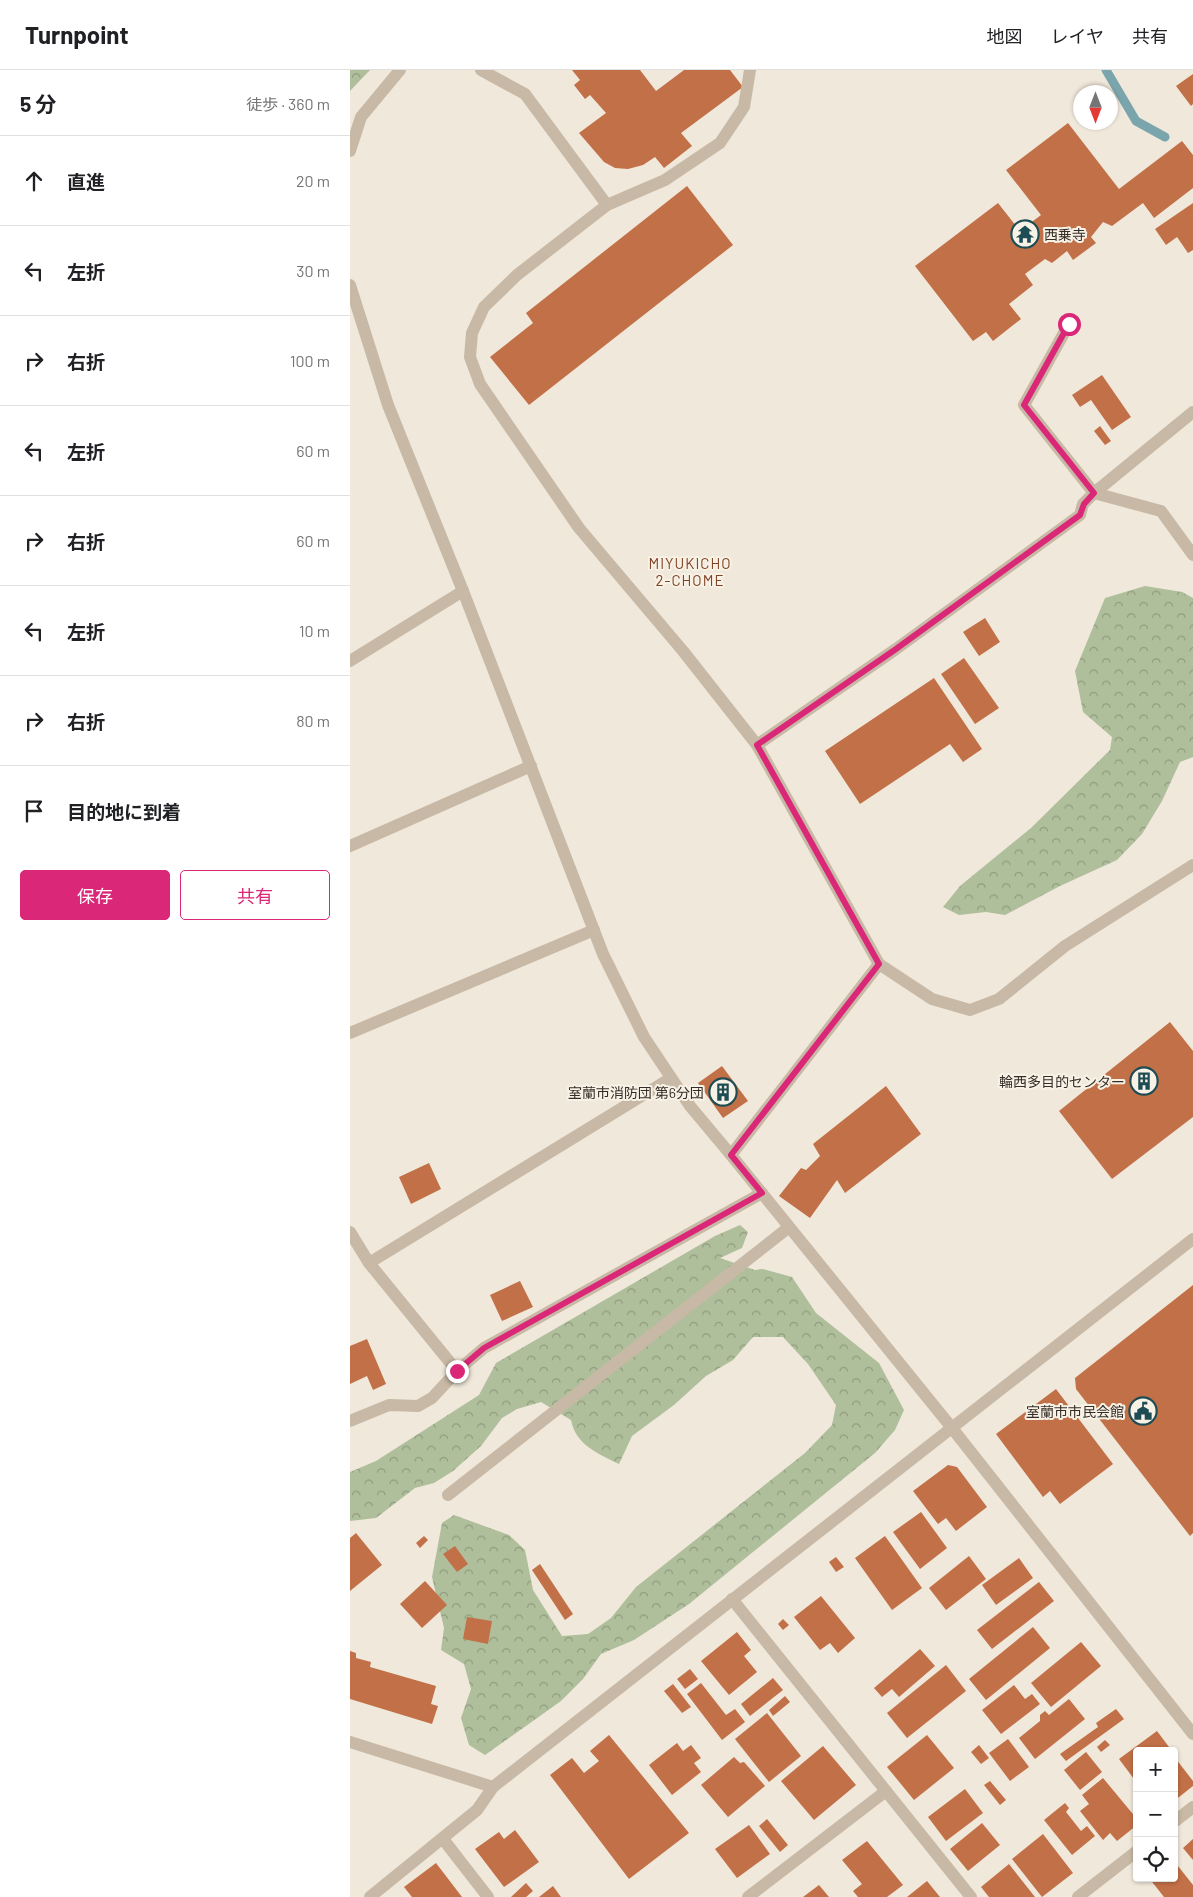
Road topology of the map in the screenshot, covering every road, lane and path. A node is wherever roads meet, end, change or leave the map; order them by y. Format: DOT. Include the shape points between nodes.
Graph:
graph roads {
  1 [pos="400,70"];
  2 [pos="481,70"];
  3 [pos="750,70"];
  4 [pos="350,151"];
  5 [pos="607,205"];
  6 [pos="350,285"];
  7 [pos="1069,324"];
  8 [pos="1193,412"];
  9 [pos="1094,493"];
  10 [pos="1193,555"];
  11 [pos="463,591"];
  12 [pos="350,661"];
  13 [pos="757,745"];
  14 [pos="531,766"];
  15 [pos="350,846"];
  16 [pos="1193,865"];
  17 [pos="594,930"];
  18 [pos="879,964"];
  19 [pos="350,1033"];
  20 [pos="671,1078"];
  21 [pos="731,1155"];
  22 [pos="762,1193"];
  23 [pos="788,1228"];
  24 [pos="350,1232"];
  25 [pos="1193,1239"];
  26 [pos="369,1263"];
  27 [pos="457,1371"];
  28 [pos="350,1421"];
  29 [pos="952,1428"];
  30 [pos="448,1495"];
  31 [pos="732,1599"];
  32 [pos="1193,1734"];
  33 [pos="350,1742"];
  34 [pos="493,1787"];
  35 [pos="886,1791"];
  36 [pos="1193,1807"];
  37 [pos="1178,1819"];
  38 [pos="444,1839"];
  39 [pos="1133,1854"];
  40 [pos="370,1897"];
  41 [pos="488,1897"];
  42 [pos="748,1897"];
  43 [pos="971,1897"];
  44 [pos="1078,1897"];
  1 -- 4 [label="street" via="361,117"];
  2 -- 5 [label="street" via="525,94"];
  3 -- 5 [label="street" via="744,107 720,143 665,180"];
  5 -- 13 [label="street" via="516,275 484,307 472,332 470,358 480,384 496,410 579,528"];
  6 -- 11 [label="street" via="388,405"];
  7 -- 9 [label="street" via="1024,405"];
  8 -- 9 [label="street"];
  9 -- 10 [label="street" via="1161,511"];
  9 -- 13 [label="street" via="1084,504 1080,515"];
  11 -- 12 [label="street"];
  11 -- 14 [label="street"];
  13 -- 18 [label="street"];
  14 -- 15 [label="street"];
  14 -- 17 [label="street"];
  16 -- 18 [label="street" via="1065,946 998,999 970,1010 932,999"];
  17 -- 19 [label="street"];
  17 -- 20 [label="street" via="644,1037"];
  18 -- 21 [label="street"];
  20 -- 21 [label="street"];
  20 -- 26 [label="street"];
  21 -- 22 [label="street"];
  22 -- 23 [label="street"];
  22 -- 27 [label="street" via="484,1348"];
  23 -- 29 [label="street"];
  23 -- 30 [label="street"];
  24 -- 26 [label="street"];
  25 -- 29 [label="street"];
  26 -- 27 [label="street"];
  27 -- 28 [label="street" via="432,1398 418,1406 389,1405"];
  29 -- 31 [label="street"];
  29 -- 32 [label="street"];
  31 -- 34 [label="street"];
  31 -- 35 [label="street"];
  33 -- 34 [label="street"];
  34 -- 38 [label="street" via="477,1810"];
  35 -- 42 [label="street"];
  35 -- 43 [label="street"];
  36 -- 37 [label="street"];
  38 -- 40 [label="street"];
  38 -- 41 [label="street"];
  39 -- 44 [label="street"];
}
